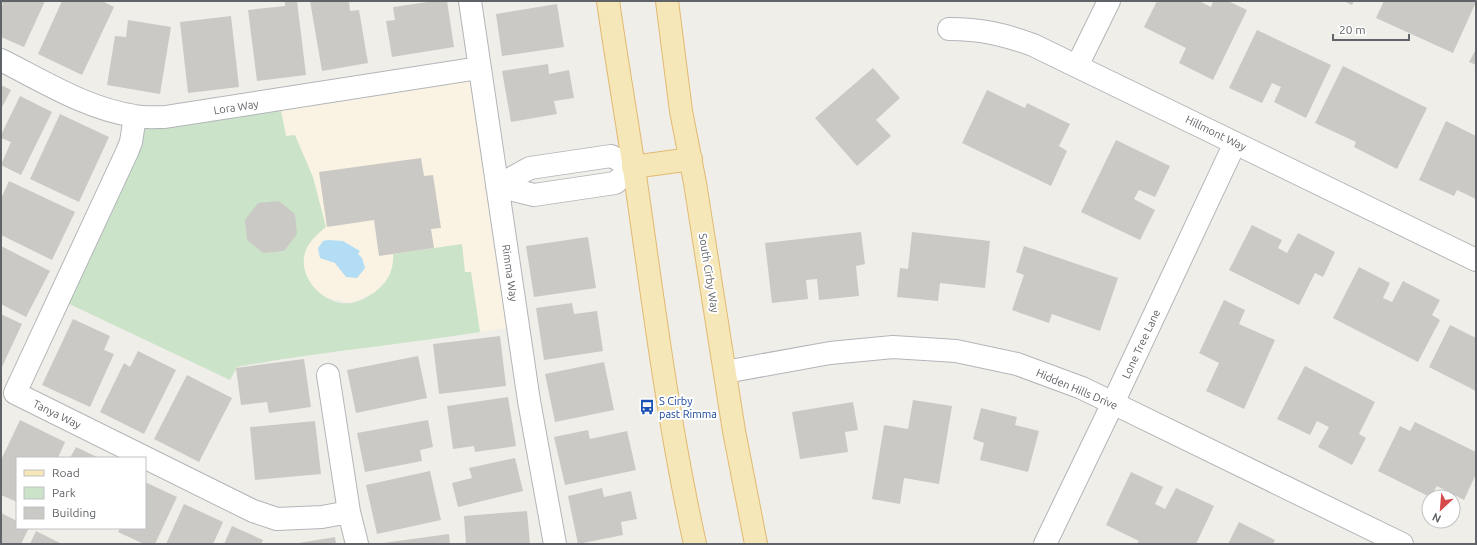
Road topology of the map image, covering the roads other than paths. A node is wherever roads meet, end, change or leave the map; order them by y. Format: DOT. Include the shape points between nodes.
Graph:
graph roads {
  1 [pos="470,1"];
  2 [pos="608,1"];
  3 [pos="667,1"];
  4 [pos="1109,1"];
  5 [pos="949,29"];
  6 [pos="1,60"];
  7 [pos="1077,66"];
  8 [pos="480,68"];
  9 [pos="135,116"];
  10 [pos="1235,142"];
  11 [pos="691,158"];
  12 [pos="633,166"];
  13 [pos="497,186"];
  14 [pos="1476,260"];
  15 [pos="725,372"];
  16 [pos="328,375"];
  17 [pos="1113,403"];
  18 [pos="144,457"];
  19 [pos="146,458"];
  20 [pos="350,512"];
  21 [pos="357,544"];
  22 [pos="555,544"];
  23 [pos="695,544"];
  24 [pos="756,544"];
  25 [pos="1045,544"];
  26 [pos="1402,544"];
  1 -- 8 [label="street, Rimma Way"];
  2 -- 12 [label="main road"];
  3 -- 11 [label="main road, South Cirby Way" via="681,111"];
  4 -- 7 [label="street"];
  5 -- 7 [label="street, Hillmont Way" via="973,29 1001,34 1033,45"];
  6 -- 9 [label="street, Lora Way" via="74,97 103,109"];
  7 -- 10 [label="street, Hillmont Way"];
  8 -- 9 [label="street, Lora Way" via="197,114"];
  8 -- 13 [label="street, Rimma Way"];
  9 -- 18 [label="street, Tanya Way" via="127,152 15,393"];
  10 -- 14 [label="street, Hillmont Way"];
  10 -- 17 [label="street, Lone Tree Lane"];
  11 -- 12 [label="main road"];
  11 -- 15 [label="main road, South Cirby Way"];
  12 -- 13 [label="street" via="615,183 534,195"];
  12 -- 23 [label="main road" via="674,442"];
  13 -- 22 [label="street, Rimma Way" via="529,401"];
  15 -- 17 [label="street, Hidden Hills Drive" via="830,354 893,347 956,352 1017,364 1082,388"];
  15 -- 24 [label="main road, South Cirby Way"];
  16 -- 20 [label="street"];
  17 -- 25 [label="street, Lone Tree Lane"];
  17 -- 26 [label="street, Hidden Hills Drive"];
  19 -- 20 [label="street, Tanya Way" via="253,511 277,519 322,517"];
  20 -- 21 [label="street"];
}
